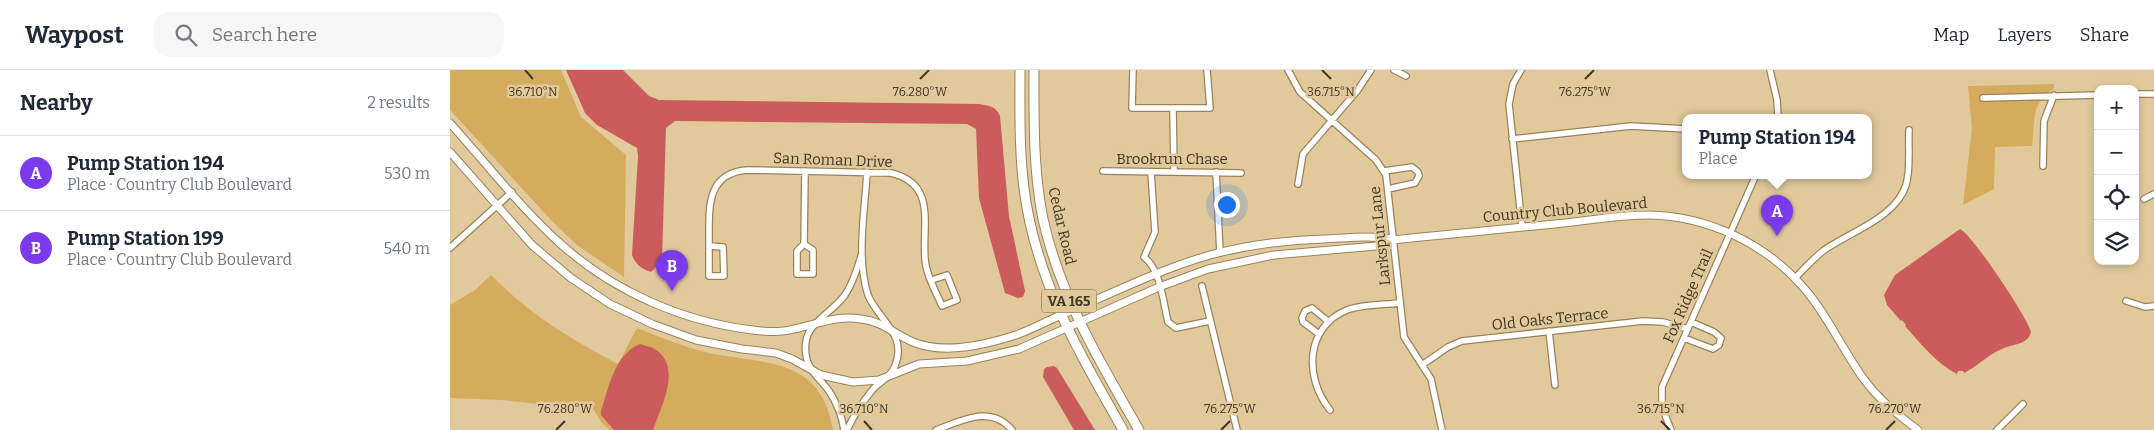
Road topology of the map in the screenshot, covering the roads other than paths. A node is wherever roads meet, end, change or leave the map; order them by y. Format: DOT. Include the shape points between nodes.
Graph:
graph roads {
  1 [pos="1020,70"];
  2 [pos="1034,70"];
  3 [pos="1133,70"];
  4 [pos="1208,70"];
  5 [pos="1288,70"];
  6 [pos="1372,70"];
  7 [pos="1394,70"];
  8 [pos="1770,70"];
  9 [pos="1518,71"];
  10 [pos="1406,76"];
  11 [pos="2139,94"];
  12 [pos="2154,94"];
  13 [pos="2054,95"];
  14 [pos="2094,95"];
  15 [pos="1983,98"];
  16 [pos="1173,109"];
  17 [pos="1778,114"];
  18 [pos="1332,120"];
  19 [pos="450,122"];
  20 [pos="1682,129"];
  21 [pos="1908,130"];
  22 [pos="1512,139"];
  23 [pos="450,152"];
  24 [pos="2043,166"];
  25 [pos="806,171"];
  26 [pos="1103,171"];
  27 [pos="1384,171"];
  28 [pos="867,172"];
  29 [pos="1152,172"];
  30 [pos="1174,172"];
  31 [pos="1216,172"];
  32 [pos="1241,172"];
  33 [pos="1754,179"];
  34 [pos="1298,184"];
  35 [pos="1388,189"];
  36 [pos="512,192"];
  37 [pos="2154,194"];
  38 [pos="2144,199"];
  39 [pos="497,206"];
  40 [pos="1522,227"];
  41 [pos="1730,234"];
  42 [pos="1393,240"];
  43 [pos="804,244"];
  44 [pos="709,246"];
  45 [pos="450,248"];
  46 [pos="862,252"];
  47 [pos="1220,253"];
  48 [pos="1795,278"];
  49 [pos="932,280"];
  50 [pos="1158,281"];
  51 [pos="1202,286"];
  52 [pos="2126,301"];
  53 [pos="1400,303"];
  54 [pos="2154,306"];
  55 [pos="1073,310"];
  56 [pos="1060,316"];
  57 [pos="1210,320"];
  58 [pos="1079,322"];
  59 [pos="1330,322"];
  60 [pos="1691,322"];
  61 [pos="813,324"];
  62 [pos="1066,328"];
  63 [pos="892,330"];
  64 [pos="1688,330"];
  65 [pos="1549,332"];
  66 [pos="1319,334"];
  67 [pos="1684,338"];
  68 [pos="1422,365"];
  69 [pos="813,372"];
  70 [pos="889,376"];
  71 [pos="1555,385"];
  72 [pos="2023,404"];
  73 [pos="1330,410"];
  74 [pos="845,430"];
  75 [pos="936,430"];
  76 [pos="1012,430"];
  77 [pos="1122,430"];
  78 [pos="1139,430"];
  79 [pos="1237,430"];
  80 [pos="1442,430"];
  81 [pos="1671,430"];
  82 [pos="1918,430"];
  83 [pos="1997,430"];
  1 -- 56 [label="main road, Cedar Road / VA 165" via="1020,137 1025,200 1041,265"];
  2 -- 55 [label="main road, Cedar Road / VA 165" via="1035,154 1041,206 1053,257"];
  3 -- 16 [label="street" via="1132,108"];
  4 -- 16 [label="street" via="1210,108"];
  5 -- 18 [label="street, Larkspur Lane" via="1300,92"];
  6 -- 18 [label="street"];
  7 -- 10 [label="street"];
  8 -- 17 [label="street"];
  9 -- 22 [label="street" via="1509,99"];
  11 -- 12 [label="street"];
  13 -- 14 [label="street"];
  13 -- 15 [label="street"];
  13 -- 24 [label="street" via="2044,120"];
  16 -- 30 [label="street"];
  18 -- 27 [label="street, Larkspur Lane"];
  18 -- 34 [label="street" via="1303,154"];
  19 -- 36 [label="street, Country Club Boulevard"];
  20 -- 22 [label="street" via="1631,126"];
  21 -- 48 [label="street" via="1908,178 1896,203 1823,252"];
  22 -- 40 [label="street"];
  23 -- 39 [label="street, Country Club Boulevard"];
  25 -- 28 [label="street, San Roman Drive"];
  25 -- 43 [label="street"];
  25 -- 44 [label="street, San Roman Drive" via="740,171 722,180 709,203"];
  26 -- 29 [label="street, Brookrun Chase"];
  27 -- 35 [label="street, Larkspur Lane"];
  27 -- 35 [label="street" via="1412,167 1419,176 1415,183"];
  28 -- 46 [label="street"];
  28 -- 49 [label="street, San Roman Drive" via="898,174 918,190 925,209 925,259"];
  29 -- 30 [label="street, Brookrun Chase"];
  29 -- 50 [label="street" via="1155,232 1144,257 1152,263"];
  30 -- 31 [label="street, Brookrun Chase"];
  31 -- 32 [label="street, Brookrun Chase"];
  31 -- 47 [label="street"];
  33 -- 41 [label="street, Fox Ridge Trail"];
  35 -- 42 [label="street, Larkspur Lane"];
  36 -- 39 [label="street"];
  36 -- 61 [label="street, Country Club Boulevard" via="578,259 658,305 703,321 752,330 778,332"];
  37 -- 38 [label="street"];
  39 -- 45 [label="street"];
  39 -- 69 [label="street, Country Club Boulevard" via="551,262 610,304 669,331 718,345 776,353"];
  40 -- 41 [label="street, Country Club Boulevard" via="1652,215 1698,222"];
  40 -- 42 [label="street, Country Club Boulevard"];
  41 -- 48 [label="street, Country Club Boulevard" via="1758,248"];
  41 -- 60 [label="street, Fox Ridge Trail"];
  42 -- 47 [label="street, Country Club Boulevard" via="1376,236 1291,240"];
  42 -- 50 [label="street, Country Club Boulevard" via="1376,246 1241,261"];
  42 -- 53 [label="street, Larkspur Lane"];
  43 -- 43 [label="street" via="797,251 796,274 813,274 812,250"];
  44 -- 44 [label="street, San Roman Drive" via="724,247 724,276 709,276"];
  46 -- 61 [label="street" via="846,293"];
  46 -- 63 [label="street" via="863,275 870,298"];
  47 -- 50 [label="street, Country Club Boulevard"];
  48 -- 82 [label="street, Country Club Boulevard" via="1872,390"];
  49 -- 49 [label="street, San Roman Drive" via="942,306 957,300 947,275"];
  50 -- 55 [label="street, Country Club Boulevard"];
  50 -- 57 [label="street" via="1171,326 1181,328"];
  50 -- 58 [label="street, Country Club Boulevard"];
  51 -- 57 [label="street"];
  52 -- 54 [label="street"];
  53 -- 59 [label="street" via="1350,309"];
  53 -- 68 [label="street, Larkspur Lane" via="1404,337"];
  55 -- 56 [label="street, Country Club Boulevard"];
  55 -- 58 [label="main road, Cedar Road / VA 165"];
  56 -- 62 [label="main road, Cedar Road / VA 165"];
  56 -- 63 [label="street, Country Club Boulevard" via="1002,339 945,348 914,342"];
  57 -- 79 [label="street"];
  58 -- 62 [label="street, Country Club Boulevard"];
  58 -- 78 [label="main road, Cedar Road / VA 165"];
  59 -- 66 [label="street"];
  59 -- 66 [label="street" via="1312,308 1305,311 1303,322"];
  60 -- 64 [label="street, Fox Ridge Trail"];
  60 -- 67 [label="street" via="1718,334 1720,345 1713,349"];
  61 -- 63 [label="street, Country Club Boulevard" via="833,318 859,318"];
  61 -- 69 [label="street" via="806,355"];
  62 -- 70 [label="street, Country Club Boulevard" via="1002,354 919,364"];
  62 -- 77 [label="main road, Cedar Road / VA 165"];
  63 -- 70 [label="street" via="897,352 895,366"];
  64 -- 65 [label="street, Old Oaks Terrace" via="1648,321"];
  64 -- 67 [label="street, Fox Ridge Trail"];
  65 -- 68 [label="street, Old Oaks Terrace" via="1462,341"];
  65 -- 71 [label="street"];
  66 -- 73 [label="street" via="1312,353 1312,367 1319,394"];
  67 -- 81 [label="street, Fox Ridge Trail" via="1662,388 1662,406"];
  68 -- 80 [label="street, Larkspur Lane" via="1434,388"];
  69 -- 70 [label="street, Country Club Boulevard" via="854,382 871,382"];
  69 -- 74 [label="street" via="834,399"];
  70 -- 74 [label="street" via="875,387"];
  72 -- 83 [label="street"];
  75 -- 76 [label="street" via="980,415 997,419"];
}
